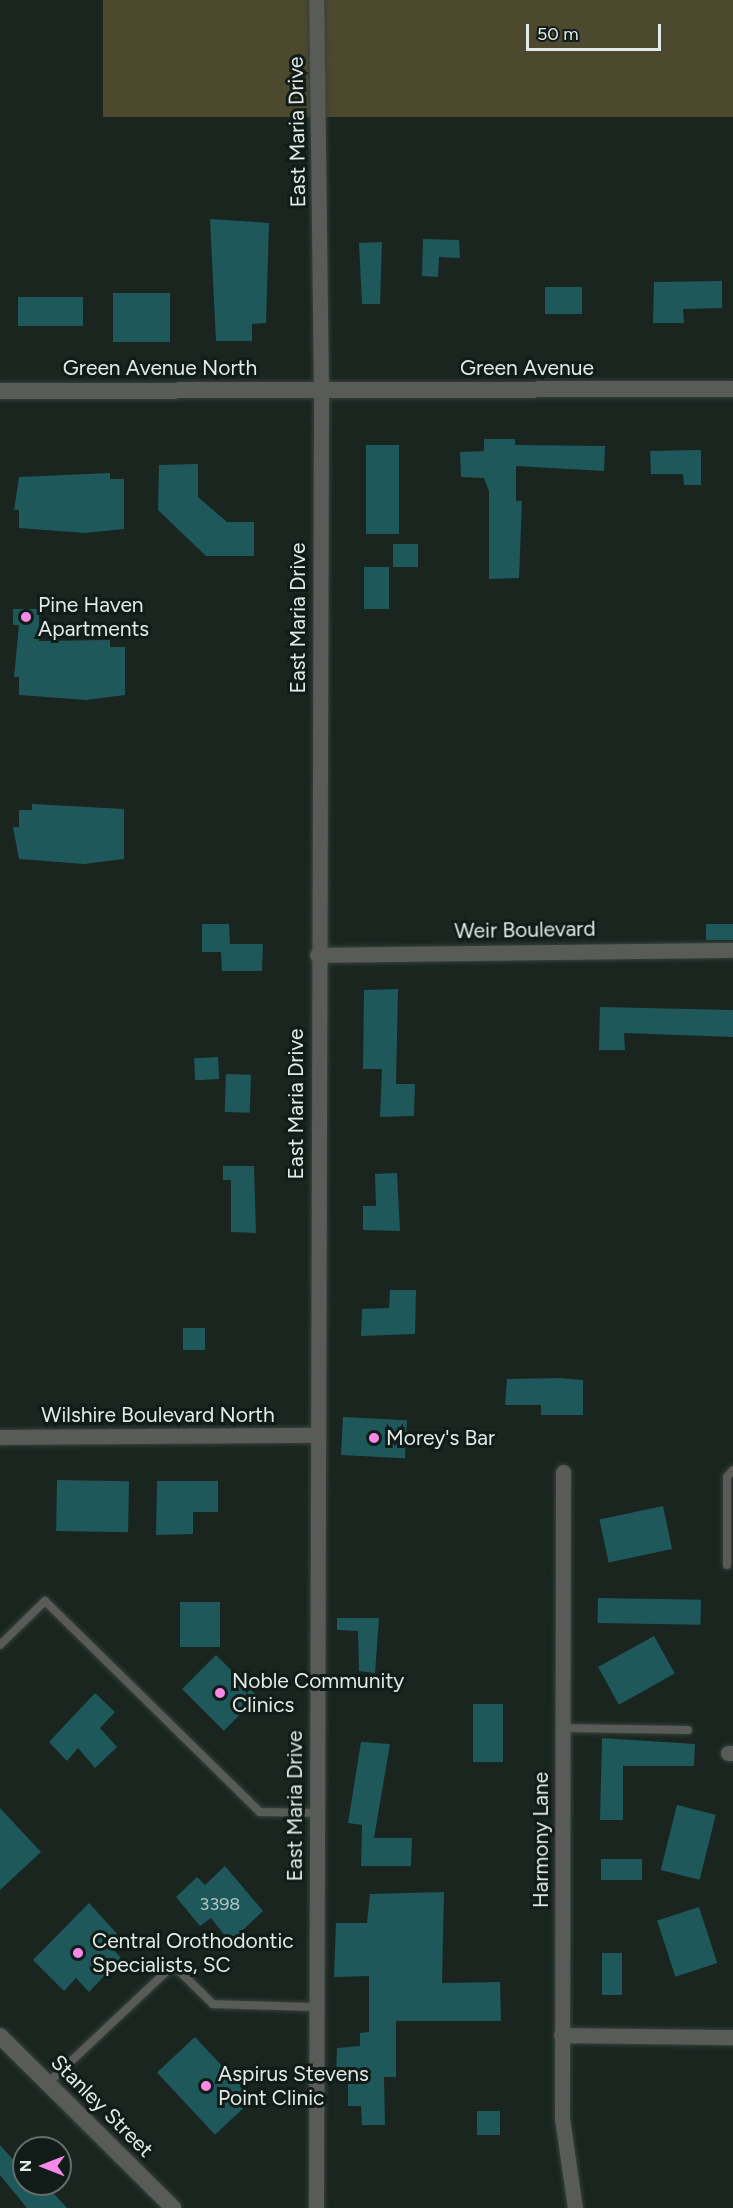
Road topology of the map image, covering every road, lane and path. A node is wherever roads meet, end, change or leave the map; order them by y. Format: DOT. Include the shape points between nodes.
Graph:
graph roads {
  1 [pos="316,0"];
  2 [pos="733,389"];
  3 [pos="0,391"];
  4 [pos="321,391"];
  5 [pos="733,950"];
  6 [pos="317,955"];
  7 [pos="315,1435"];
  8 [pos="0,1437"];
  9 [pos="733,1470"];
  10 [pos="563,1472"];
  11 [pos="727,1565"];
  12 [pos="0,1645"];
  13 [pos="562,1728"];
  14 [pos="688,1730"];
  15 [pos="316,1813"];
  16 [pos="316,2007"];
  17 [pos="561,2035"];
  18 [pos="0,2036"];
  19 [pos="733,2037"];
  20 [pos="48,2083"];
  21 [pos="173,2208"];
  22 [pos="316,2208"];
  23 [pos="575,2208"];
  1 -- 4 [label="street, East Maria Drive"];
  2 -- 4 [label="street, Green Avenue"];
  3 -- 4 [label="street, Green Avenue North"];
  4 -- 6 [label="street, East Maria Drive"];
  5 -- 6 [label="street, Weir Boulevard"];
  6 -- 7 [label="street, East Maria Drive"];
  7 -- 8 [label="street, Wilshire Boulevard North"];
  7 -- 15 [label="street, East Maria Drive"];
  9 -- 11 [label="lane" via="727,1477"];
  10 -- 13 [label="street, Harmony Lane"];
  12 -- 15 [label="lane" via="45,1601 260,1812"];
  13 -- 14 [label="lane"];
  13 -- 17 [label="street, Harmony Lane"];
  15 -- 16 [label="street, East Maria Drive"];
  16 -- 20 [label="lane" via="213,2004 173,1965"];
  16 -- 22 [label="street, East Maria Drive"];
  17 -- 19 [label="street"];
  17 -- 23 [label="street, Harmony Lane" via="562,2118"];
  18 -- 20 [label="street, Stanley Street"];
  20 -- 21 [label="street, Stanley Street"];
}
